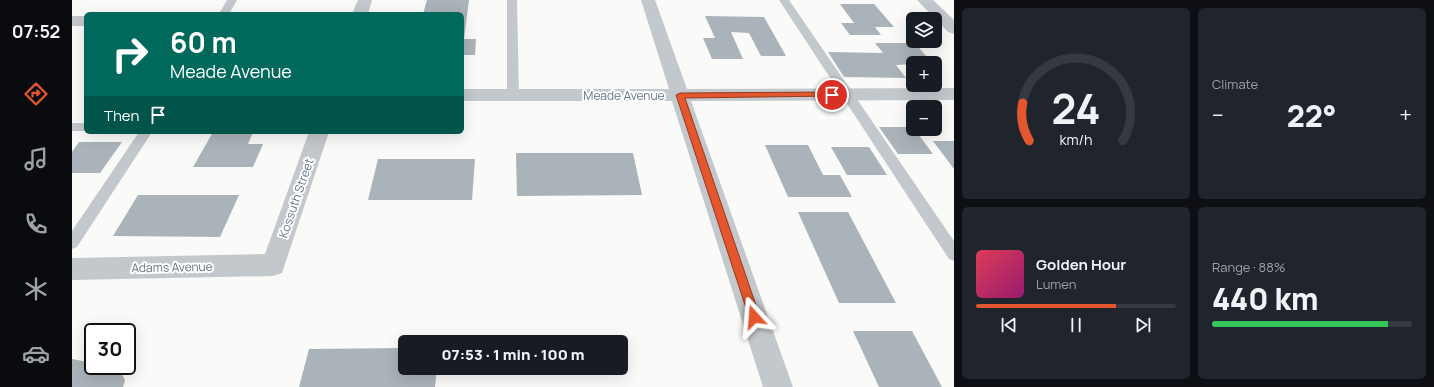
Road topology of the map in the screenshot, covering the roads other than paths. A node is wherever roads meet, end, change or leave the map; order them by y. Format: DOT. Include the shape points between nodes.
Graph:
graph roads {
  1 [pos="232,0"];
  2 [pos="365,0"];
  3 [pos="512,0"];
  4 [pos="648,0"];
  5 [pos="784,0"];
  6 [pos="924,0"];
  7 [pos="225,12"];
  8 [pos="361,12"];
  9 [pos="72,21"];
  10 [pos="84,21"];
  11 [pos="954,29"];
  12 [pos="954,94"];
  13 [pos="464,95"];
  14 [pos="513,95"];
  15 [pos="680,95"];
  16 [pos="847,95"];
  17 [pos="72,127"];
  18 [pos="84,127"];
  19 [pos="145,134"];
  20 [pos="318,134"];
  21 [pos="72,243"];
  22 [pos="954,254"];
  23 [pos="273,265"];
  24 [pos="72,269"];
  25 [pos="778,387"];
  1 -- 7 [label="lane"];
  2 -- 8 [label="street"];
  3 -- 14 [label="lane"];
  4 -- 15 [label="street"];
  5 -- 16 [label="lane"];
  6 -- 11 [label="street"];
  9 -- 10 [label="street"];
  12 -- 16 [label="street, Meade Avenue"];
  13 -- 14 [label="street, Meade Avenue"];
  14 -- 15 [label="street, Meade Avenue"];
  15 -- 16 [label="street, Meade Avenue"];
  15 -- 25 [label="street"];
  16 -- 22 [label="lane"];
  17 -- 18 [label="lane"];
  19 -- 21 [label="lane"];
  20 -- 23 [label="street, Kossuth Street"];
  23 -- 24 [label="street, Adams Avenue"];
}
